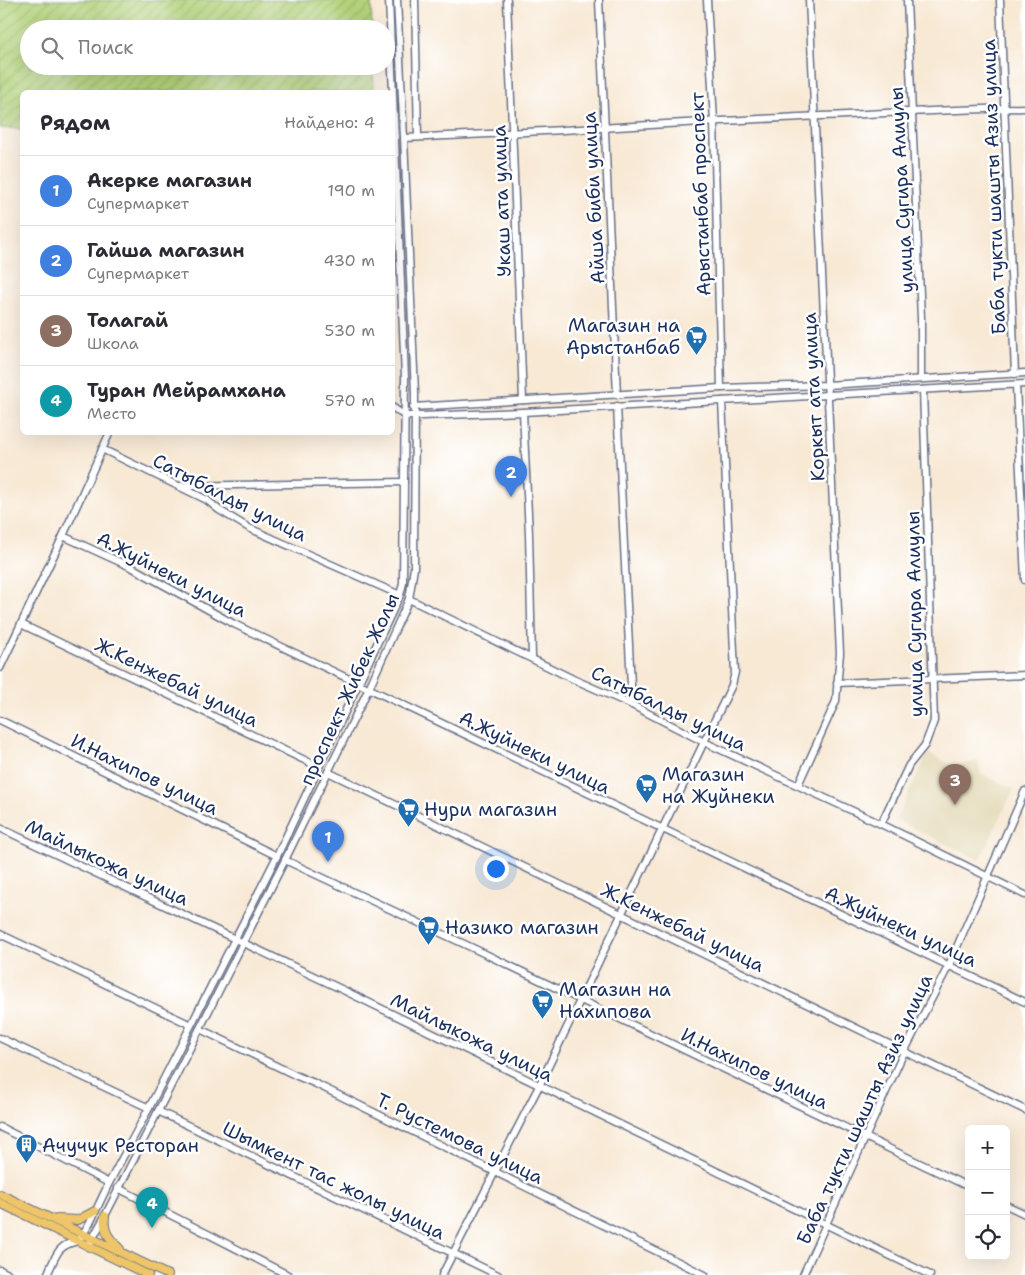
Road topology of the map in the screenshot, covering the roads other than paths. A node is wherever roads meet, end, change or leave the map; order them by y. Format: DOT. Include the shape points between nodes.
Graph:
graph roads {
  1 [pos="389,0"];
  2 [pos="396,0"];
  3 [pos="416,0"];
  4 [pos="507,0"];
  5 [pos="599,0"];
  6 [pos="708,0"];
  7 [pos="809,0"];
  8 [pos="907,0"];
  9 [pos="1000,0"];
  10 [pos="390,20"];
  11 [pos="391,75"];
  12 [pos="392,90"];
  13 [pos="1005,108"];
  14 [pos="1025,108"];
  15 [pos="912,112"];
  16 [pos="815,116"];
  17 [pos="714,121"];
  18 [pos="605,126"];
  19 [pos="513,134"];
  20 [pos="418,137"];
  21 [pos="404,138"];
  22 [pos="395,178"];
  23 [pos="395,302"];
  24 [pos="402,302"];
  25 [pos="1025,373"];
  26 [pos="1016,374"];
  27 [pos="921,379"];
  28 [pos="1025,384"];
  29 [pos="827,385"];
  30 [pos="1016,385"];
  31 [pos="721,388"];
  32 [pos="923,390"];
  33 [pos="617,395"];
  34 [pos="827,396"];
  35 [pos="523,400"];
  36 [pos="722,401"];
  37 [pos="617,406"];
  38 [pos="395,407"];
  39 [pos="405,407"];
  40 [pos="415,407"];
  41 [pos="395,408"];
  42 [pos="523,412"];
  43 [pos="405,416"];
  44 [pos="415,416"];
  45 [pos="108,435"];
  46 [pos="102,448"];
  47 [pos="404,482"];
  48 [pos="179,486"];
  49 [pos="63,536"];
  50 [pos="1025,580"];
  51 [pos="400,596"];
  52 [pos="410,599"];
  53 [pos="21,624"];
  54 [pos="532,658"];
  55 [pos="0,668"];
  56 [pos="1025,676"];
  57 [pos="932,679"];
  58 [pos="360,684"];
  59 [pos="837,684"];
  60 [pos="369,688"];
  61 [pos="632,705"];
  62 [pos="0,720"];
  63 [pos="704,742"];
  64 [pos="319,767"];
  65 [pos="328,772"];
  66 [pos="798,785"];
  67 [pos="1025,791"];
  68 [pos="881,824"];
  69 [pos="0,828"];
  70 [pos="662,829"];
  71 [pos="276,856"];
  72 [pos="285,860"];
  73 [pos="987,877"];
  74 [pos="1025,895"];
  75 [pos="622,914"];
  76 [pos="0,934"];
  77 [pos="234,939"];
  78 [pos="242,942"];
  79 [pos="949,965"];
  80 [pos="579,1001"];
  81 [pos="1025,1002"];
  82 [pos="191,1025"];
  83 [pos="200,1029"];
  84 [pos="0,1038"];
  85 [pos="904,1052"];
  86 [pos="539,1086"];
  87 [pos="149,1108"];
  88 [pos="1025,1110"];
  89 [pos="158,1111"];
  90 [pos="0,1127"];
  91 [pos="866,1137"];
  92 [pos="495,1172"];
  93 [pos="109,1183"];
  94 [pos="965,1185"];
  95 [pos="118,1188"];
  96 [pos="0,1194"];
  97 [pos="0,1203"];
  98 [pos="1010,1207"];
  99 [pos="95,1211"];
  100 [pos="1025,1214"];
  101 [pos="105,1216"];
  102 [pos="50,1218"];
  103 [pos="826,1224"];
  104 [pos="80,1237"];
  105 [pos="93,1238"];
  106 [pos="88,1246"];
  107 [pos="454,1253"];
  108 [pos="127,1255"];
  109 [pos="136,1264"];
  110 [pos="0,1270"];
  111 [pos="10,1275"];
  112 [pos="47,1275"];
  113 [pos="148,1275"];
  114 [pos="168,1275"];
  115 [pos="288,1275"];
  116 [pos="442,1275"];
  117 [pos="498,1275"];
  118 [pos="705,1275"];
  119 [pos="803,1275"];
  120 [pos="930,1275"];
  1 -- 10 [label="street, проспект Жибек Жолы"];
  2 -- 21 [label="street, проспект Жибек Жолы"];
  3 -- 20 [label="street"];
  4 -- 19 [label="street, Укаш ата улица"];
  5 -- 18 [label="street, Айша биби улица"];
  6 -- 17 [label="street, Арыстанбаб проспект"];
  7 -- 16 [label="street, Коркыт ата улица"];
  8 -- 15 [label="street, улица Сугира Алиулы"];
  9 -- 13 [label="street, Баба тукти шашты Азиз улица"];
  11 -- 12 [label="street, проспект Жибек Жолы"];
  13 -- 14 [label="street"];
  13 -- 15 [label="street"];
  13 -- 26 [label="street, Баба тукти шашты Азиз улица"];
  15 -- 16 [label="street"];
  15 -- 27 [label="street, улица Сугира Алиулы"];
  16 -- 17 [label="street"];
  16 -- 29 [label="street, Коркыт ата улица"];
  17 -- 18 [label="street"];
  17 -- 31 [label="street, Арыстанбаб проспект"];
  18 -- 19 [label="street"];
  18 -- 33 [label="street, Айша биби улица"];
  19 -- 20 [label="street"];
  19 -- 35 [label="street, Укаш ата улица"];
  20 -- 21 [label="street"];
  21 -- 40 [label="street, проспект Жибек Жолы"];
  22 -- 24 [label="street, проспект Жибек Жолы"];
  23 -- 24 [label="street"];
  24 -- 39 [label="street, проспект Жибек Жолы"];
  25 -- 26 [label="street"];
  26 -- 27 [label="street"];
  27 -- 29 [label="street"];
  28 -- 30 [label="street"];
  29 -- 31 [label="street"];
  29 -- 34 [label="street, Коркыт ата улица"];
  30 -- 32 [label="street"];
  30 -- 50 [label="street"];
  31 -- 33 [label="street"];
  32 -- 34 [label="street"];
  32 -- 57 [label="street, улица Сугира Алиулы"];
  33 -- 35 [label="street"];
  34 -- 36 [label="street"];
  34 -- 59 [label="street, Коркыт ата улица" via="840,653"];
  35 -- 40 [label="street"];
  36 -- 37 [label="street"];
  36 -- 63 [label="street" via="736,672"];
  37 -- 42 [label="street"];
  37 -- 61 [label="street"];
  38 -- 39 [label="street"];
  39 -- 40 [label="street"];
  39 -- 43 [label="street, проспект Жибек Жолы"];
  40 -- 44 [label="street, проспект Жибек Жолы"];
  41 -- 43 [label="street"];
  42 -- 44 [label="street"];
  42 -- 54 [label="street"];
  43 -- 44 [label="street"];
  43 -- 47 [label="street, проспект Жибек Жолы"];
  44 -- 52 [label="street, проспект Жибек Жолы" via="414,568"];
  45 -- 46 [label="street"];
  46 -- 48 [label="street, Сатыбалды улица"];
  46 -- 49 [label="street"];
  47 -- 48 [label="street"];
  47 -- 51 [label="street, проспект Жибек Жолы" via="403,582"];
  48 -- 51 [label="street, Сатыбалды улица" via="250,528"];
  49 -- 53 [label="street"];
  49 -- 58 [label="street, А.Жуйнеки улица" via="133,568 234,624"];
  51 -- 58 [label="street, проспект Жибек Жолы"];
  52 -- 54 [label="street, Сатыбалды улица"];
  52 -- 60 [label="street, проспект Жибек Жолы"];
  53 -- 55 [label="street"];
  53 -- 64 [label="street, Ж.Кенжебай улица"];
  54 -- 61 [label="street, Сатыбалды улица"];
  56 -- 57 [label="street"];
  57 -- 59 [label="street"];
  57 -- 68 [label="street, улица Сугира Алиулы" via="934,721 926,744 909,765"];
  58 -- 60 [label="street, А.Жуйнеки улица"];
  58 -- 64 [label="street, проспект Жибек Жолы"];
  59 -- 66 [label="street, Коркыт ата улица" via="836,701"];
  60 -- 65 [label="street, проспект Жибек Жолы"];
  60 -- 70 [label="street, А.Жуйнеки улица"];
  61 -- 63 [label="street, Сатыбалды улица"];
  62 -- 71 [label="street, И.Нахипов улица"];
  63 -- 66 [label="street, Сатыбалды улица"];
  63 -- 70 [label="street"];
  64 -- 71 [label="street, проспект Жибек Жолы"];
  65 -- 72 [label="street, проспект Жибек Жолы"];
  65 -- 75 [label="street, Ж.Кенжебай улица"];
  66 -- 68 [label="street, Сатыбалды улица"];
  67 -- 73 [label="street, Баба тукти шашты Азиз улица"];
  68 -- 73 [label="street, Сатыбалды улица"];
  69 -- 77 [label="street, Майлыкожа улица"];
  70 -- 75 [label="street"];
  70 -- 79 [label="street, А.Жуйнеки улица"];
  71 -- 77 [label="street, проспект Жибек Жолы"];
  72 -- 78 [label="street, проспект Жибек Жолы"];
  72 -- 80 [label="street, И.Нахипов улица"];
  73 -- 74 [label="street, Сатыбалды улица"];
  73 -- 79 [label="street, Баба тукти шашты Азиз улица"];
  75 -- 80 [label="street"];
  75 -- 85 [label="street, Ж.Кенжебай улица"];
  76 -- 82 [label="street"];
  77 -- 78 [label="street, Майлыкожа улица"];
  77 -- 82 [label="street, проспект Жибек Жолы"];
  78 -- 83 [label="street, проспект Жибек Жолы"];
  78 -- 86 [label="street, Майлыкожа улица"];
  79 -- 81 [label="street, А.Жуйнеки улица"];
  79 -- 85 [label="street, Баба тукти шашты Азиз улица"];
  80 -- 86 [label="street"];
  80 -- 91 [label="street, И.Нахипов улица"];
  82 -- 87 [label="street, проспект Жибек Жолы"];
  83 -- 89 [label="street, проспект Жибек Жолы"];
  83 -- 92 [label="street, Т. Рустемова улица"];
  84 -- 87 [label="street"];
  85 -- 88 [label="street, Ж.Кенжебай улица"];
  85 -- 91 [label="street, Баба тукти шашты Азиз улица"];
  86 -- 92 [label="street"];
  86 -- 103 [label="street, Майлыкожа улица"];
  87 -- 93 [label="street, проспект Жибек Жолы"];
  89 -- 95 [label="street, проспект Жибек Жолы"];
  89 -- 107 [label="street, Шымкент тас жолы улица"];
  90 -- 93 [label="street"];
  91 -- 94 [label="street, И.Нахипов улица"];
  91 -- 103 [label="street, Баба тукти шашты Азиз улица"];
  92 -- 107 [label="street"];
  92 -- 118 [label="street, Т. Рустемова улица"];
  93 -- 99 [label="street, проспект Жибек Жолы"];
  95 -- 101 [label="street, проспект Жибек Жолы"];
  95 -- 115 [label="street"];
  96 -- 102 [label="main road"];
  97 -- 104 [label="main road"];
  98 -- 100 [label="street"];
  99 -- 102 [label="main road" via="78,1220"];
  99 -- 104 [label="street, проспект Жибек Жолы"];
  101 -- 105 [label="street, проспект Жибек Жолы"];
  101 -- 108 [label="main road" via="107,1235"];
  102 -- 104 [label="main road"];
  103 -- 119 [label="street, Баба тукти шашты Азиз улица"];
  103 -- 120 [label="street, Майлыкожа улица"];
  104 -- 105 [label="main road"];
  104 -- 106 [label="main road"];
  104 -- 112 [label="street" via="60,1248"];
  105 -- 106 [label="street, проспект Жибек Жолы"];
  105 -- 108 [label="main road"];
  106 -- 109 [label="main road"];
  107 -- 116 [label="street"];
  107 -- 117 [label="street, Шымкент тас жолы улица"];
  108 -- 109 [label="main road"];
  109 -- 113 [label="main road"];
  109 -- 114 [label="main road"];
  110 -- 111 [label="street"];
}
